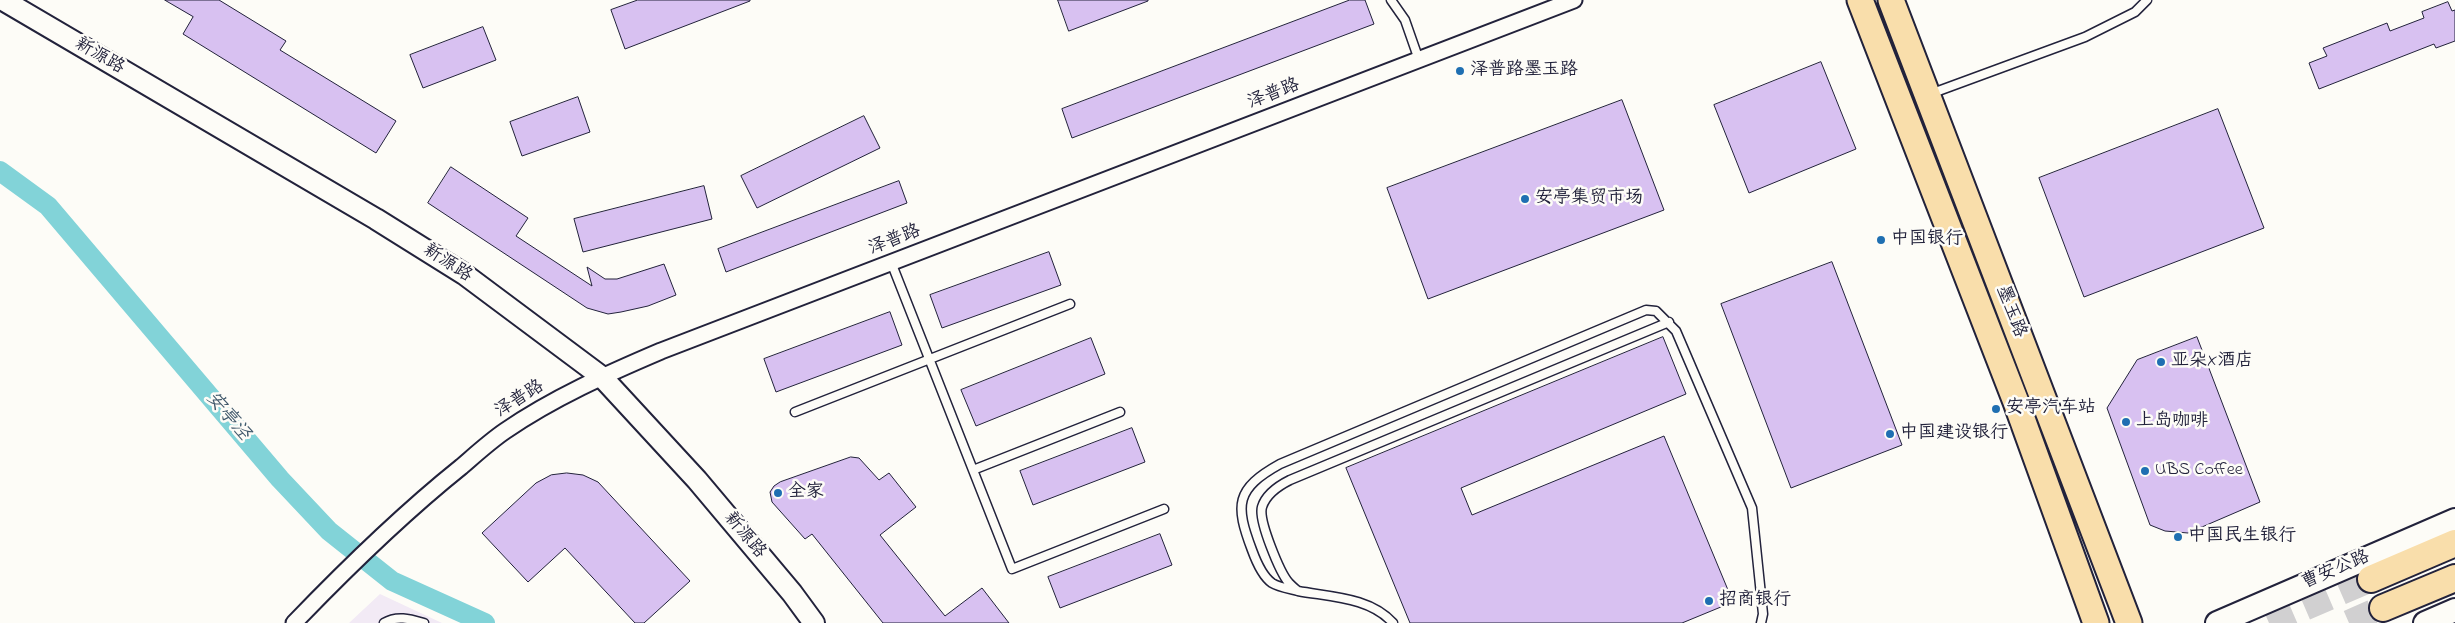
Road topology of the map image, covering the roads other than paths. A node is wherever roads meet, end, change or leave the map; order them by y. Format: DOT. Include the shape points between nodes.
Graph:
graph roads {
  1 [pos="3,0"];
  2 [pos="1390,0"];
  3 [pos="1574,0"];
  4 [pos="1860,0"];
  5 [pos="1891,0"];
  6 [pos="2147,0"];
  7 [pos="1419,60"];
  8 [pos="1927,96"];
  9 [pos="892,262"];
  10 [pos="1070,304"];
  11 [pos="1669,322"];
  12 [pos="930,359"];
  13 [pos="602,377"];
  14 [pos="795,412"];
  15 [pos="1120,412"];
  16 [pos="973,470"];
  17 [pos="1164,509"];
  18 [pos="2455,520"];
  19 [pos="2455,543"];
  20 [pos="2455,578"];
  21 [pos="2371,579"];
  22 [pos="1298,591"];
  23 [pos="2383,608"];
  24 [pos="2455,610"];
  25 [pos="294,623"];
  26 [pos="384,623"];
  27 [pos="424,623"];
  28 [pos="814,623"];
  29 [pos="1393,623"];
  30 [pos="1761,623"];
  31 [pos="2096,623"];
  32 [pos="2129,623"];
  33 [pos="2217,623"];
  34 [pos="2425,623"];
  1 -- 13 [label="street, 新源路" via="464,274"];
  2 -- 7 [label="lane" via="1405,20"];
  3 -- 7 [label="street, 泽普路"];
  4 -- 31 [label="main road, 墨玉路" via="2013,393"];
  5 -- 8 [label="main road, 墨玉路"];
  6 -- 8 [label="lane" via="2136,12 2085,38"];
  7 -- 9 [label="street, 泽普路"];
  8 -- 32 [label="main road, 墨玉路"];
  9 -- 12 [label="lane"];
  9 -- 13 [label="street, 泽普路"];
  10 -- 12 [label="lane"];
  11 -- 22 [label="lane" via="1278,486 1266,499 1262,509 1263,523 1284,575"];
  11 -- 22 [label="lane" via="1656,312 1646,310 1262,474 1248,488 1240,503 1241,522 1255,559 1272,584"];
  11 -- 30 [label="lane" via="1676,331 1752,508 1763,614"];
  12 -- 14 [label="lane"];
  12 -- 16 [label="lane"];
  13 -- 25 [label="street, 泽普路" via="560,397 505,431 382,534"];
  13 -- 28 [label="street, 新源路" via="703,486"];
  15 -- 16 [label="lane"];
  16 -- 17 [label="lane" via="1012,569"];
  18 -- 33 [label="main road, 曹安公路"];
  19 -- 21 [label="highway, 曹安公路"];
  20 -- 23 [label="highway"];
  22 -- 29 [label="lane" via="1360,602 1382,612"];
  24 -- 34 [label="main road"];
  26 -- 27 [label="lane" via="407,618"];
}
